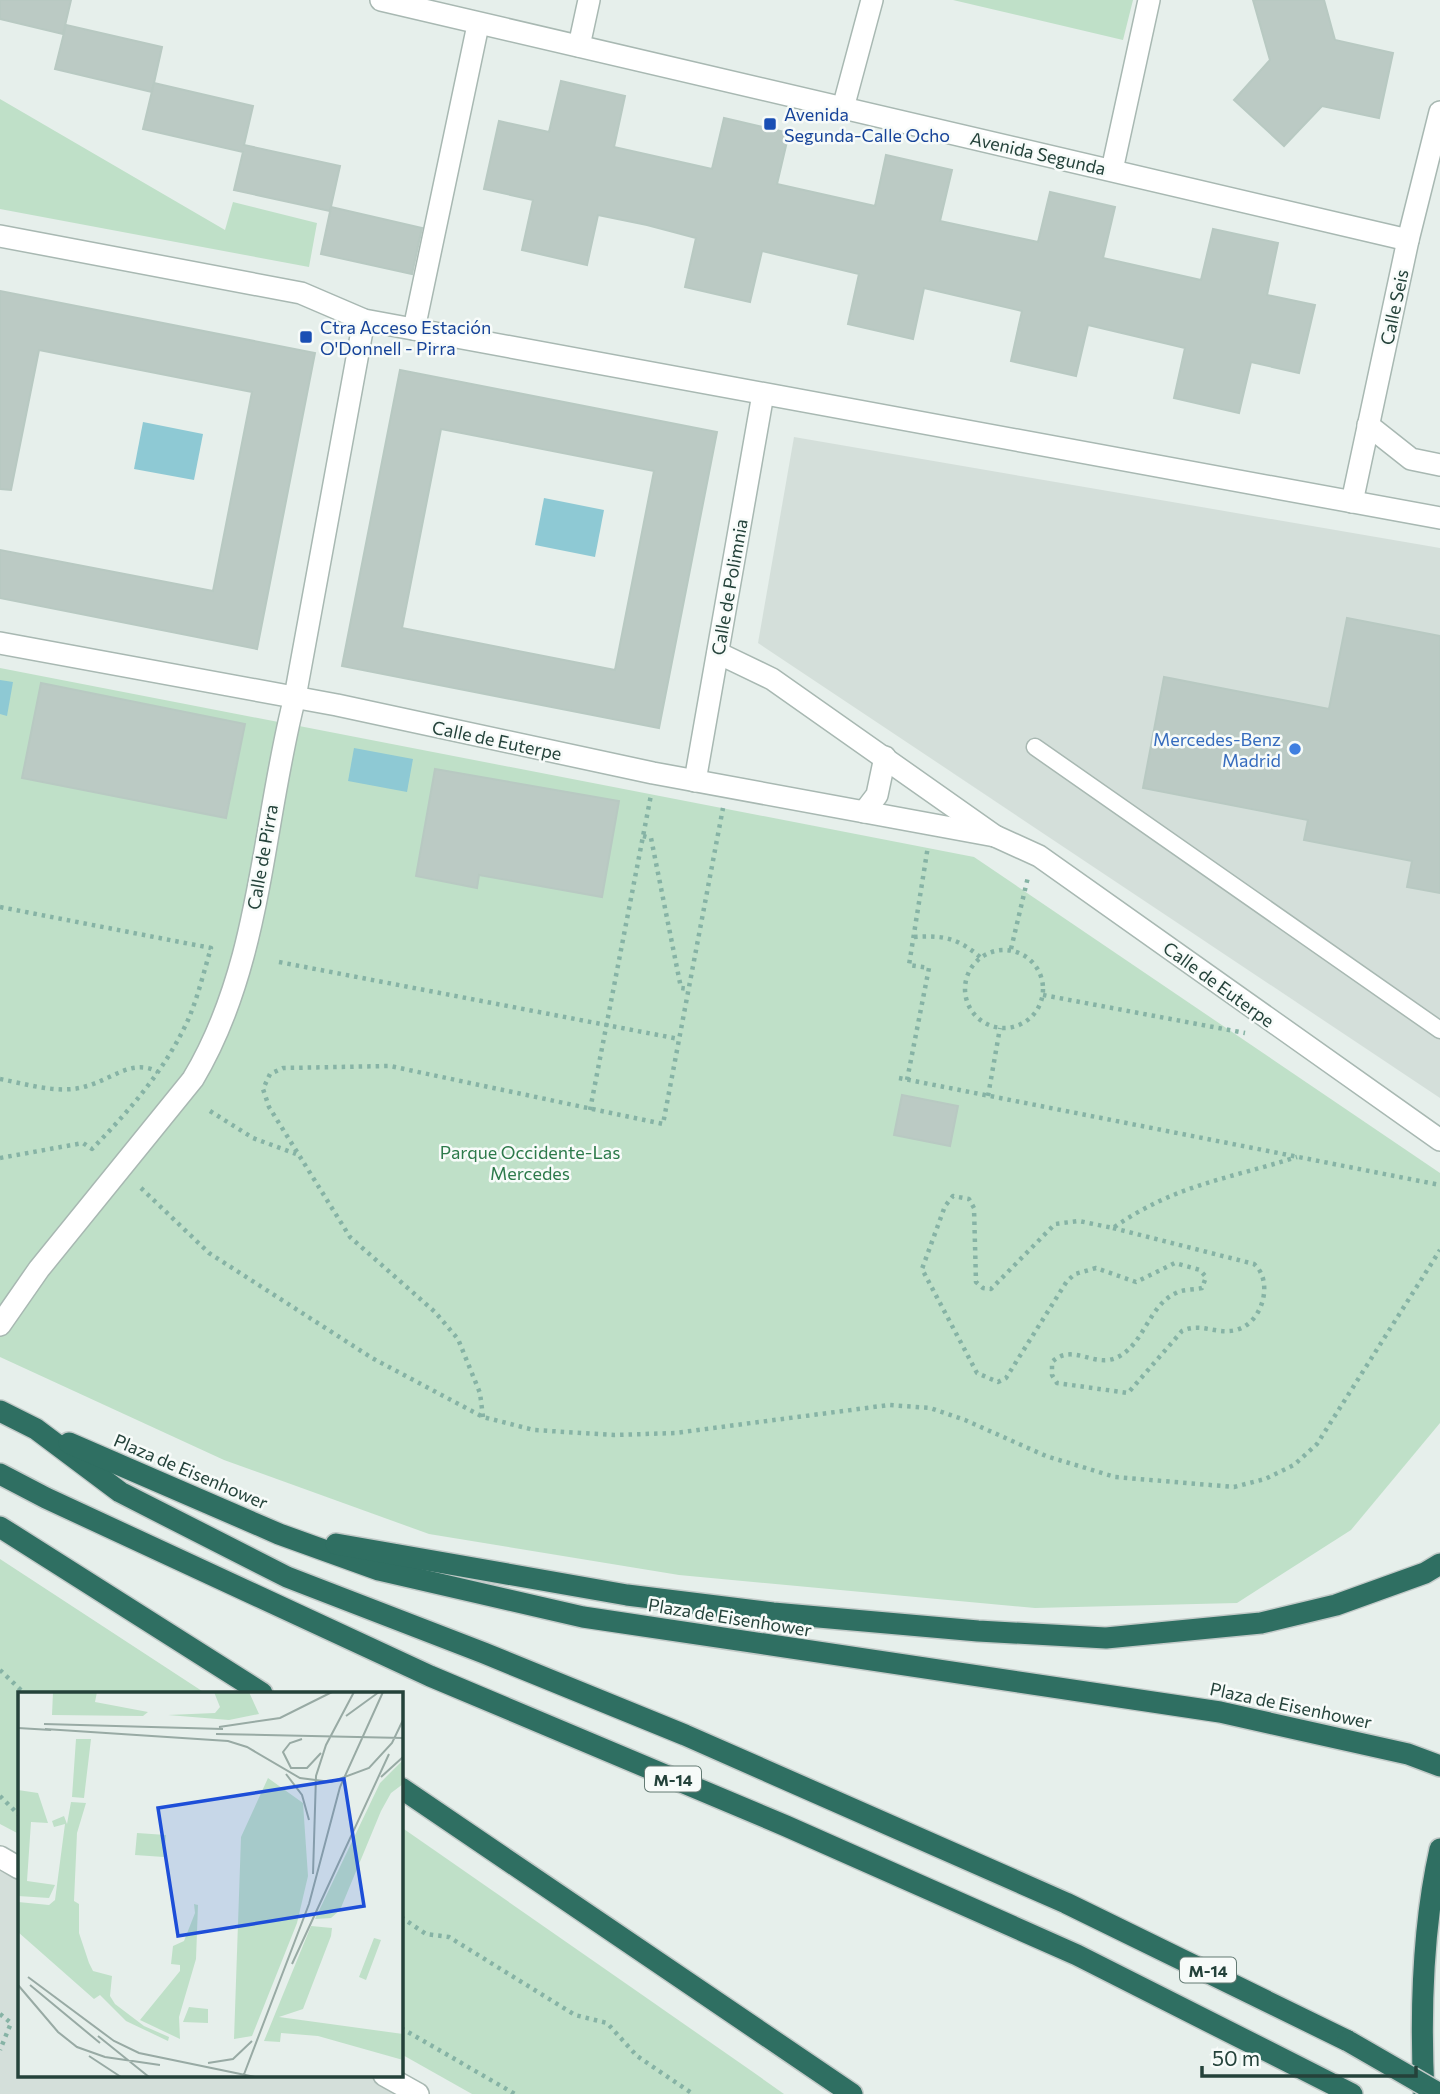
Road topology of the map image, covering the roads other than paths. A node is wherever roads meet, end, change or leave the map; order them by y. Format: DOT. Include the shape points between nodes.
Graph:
graph roads {
  1 [pos="381,0"];
  2 [pos="589,0"];
  3 [pos="872,0"];
  4 [pos="1149,0"];
  5 [pos="425,5"];
  6 [pos="478,24"];
  7 [pos="579,47"];
  8 [pos="843,108"];
  9 [pos="1440,112"];
  10 [pos="1112,170"];
  11 [pos="0,236"];
  12 [pos="1408,240"];
  13 [pos="364,320"];
  14 [pos="414,329"];
  15 [pos="763,394"];
  16 [pos="1368,425"];
  17 [pos="1440,465"];
  18 [pos="1352,502"];
  19 [pos="1440,518"];
  20 [pos="0,643"];
  21 [pos="718,653"];
  22 [pos="295,698"];
  23 [pos="1035,747"];
  24 [pos="886,757"];
  25 [pos="695,781"];
  26 [pos="864,812"];
  27 [pos="995,836"];
  28 [pos="1440,1030"];
  29 [pos="1440,1140"];
  30 [pos="0,1325"];
  31 [pos="0,1411"];
  32 [pos="36,1429"];
  33 [pos="0,1474"];
  34 [pos="0,1527"];
  35 [pos="279,1534"];
  36 [pos="1440,1564"];
  37 [pos="259,1692"];
  38 [pos="1440,1766"];
  39 [pos="402,1789"];
  40 [pos="1440,1849"];
  41 [pos="0,1857"];
  42 [pos="18,1867"];
  43 [pos="386,2076"];
  44 [pos="1348,2091"];
  45 [pos="418,2094"];
  46 [pos="852,2094"];
  47 [pos="1424,2094"];
  48 [pos="1440,2094"];
  1 -- 5 [label="street, Avenida Segunda"];
  2 -- 7 [label="street"];
  3 -- 8 [label="street"];
  4 -- 10 [label="street"];
  5 -- 6 [label="street, Avenida Segunda"];
  6 -- 7 [label="street, Avenida Segunda"];
  6 -- 14 [label="street"];
  7 -- 8 [label="street, Avenida Segunda"];
  8 -- 10 [label="street, Avenida Segunda"];
  9 -- 12 [label="street, Calle Seis"];
  10 -- 12 [label="street, Avenida Segunda"];
  11 -- 13 [label="street" via="301,293"];
  12 -- 16 [label="street, Calle Seis"];
  13 -- 14 [label="street"];
  13 -- 22 [label="street, Calle de Pirra"];
  14 -- 15 [label="street"];
  15 -- 18 [label="street"];
  15 -- 21 [label="street, Calle de Polimnia"];
  16 -- 17 [label="street" via="1411,459"];
  16 -- 18 [label="street, Calle Seis"];
  18 -- 19 [label="street"];
  20 -- 22 [label="street, Calle de Euterpe"];
  21 -- 24 [label="street, Calle de Euterpe" via="772,679"];
  21 -- 25 [label="street, Calle de Polimnia"];
  22 -- 25 [label="street, Calle de Euterpe"];
  22 -- 30 [label="street, Calle de Pirra" via="244,955 214,1044 192,1079 39,1269"];
  23 -- 28 [label="lane"];
  24 -- 26 [label="street" via="877,795"];
  24 -- 27 [label="street, Calle de Euterpe"];
  25 -- 26 [label="street, Calle de Euterpe"];
  26 -- 27 [label="street, Calle de Euterpe"];
  27 -- 29 [label="street, Calle de Euterpe" via="1040,856"];
  31 -- 32 [label="highway, M-14"];
  32 -- 35 [label="highway, Plaza de Eisenhower"];
  32 -- 48 [label="highway, M-14, bridge" via="120,1492 287,1577 685,1735 1066,1903 1348,2040"];
  33 -- 44 [label="highway, M-14" via="430,1676 1077,1955"];
  34 -- 37 [label="highway"];
  35 -- 36 [label="highway" via="627,1595 773,1613 1107,1638 1261,1623 1336,1605"];
  35 -- 38 [label="highway, Plaza de Eisenhower" via="379,1570 583,1617 1220,1712 1408,1754"];
  39 -- 46 [label="highway"];
  40 -- 47 [label="highway" via="1425,1946"];
  41 -- 42 [label="street"];
  43 -- 45 [label="street"];
}
